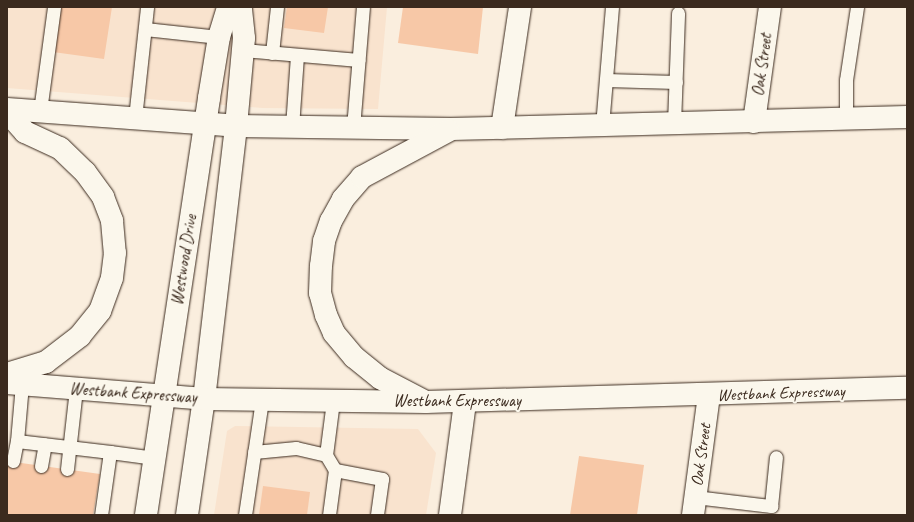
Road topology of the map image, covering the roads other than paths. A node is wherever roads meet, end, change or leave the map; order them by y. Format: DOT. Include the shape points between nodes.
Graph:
graph roads {
  1 [pos="54,7"];
  2 [pos="147,7"];
  3 [pos="228,7"];
  4 [pos="241,7"];
  5 [pos="277,7"];
  6 [pos="363,7"];
  7 [pos="520,7"];
  8 [pos="612,7"];
  9 [pos="770,7"];
  10 [pos="856,7"];
  11 [pos="678,13"];
  12 [pos="145,29"];
  13 [pos="219,37"];
  14 [pos="243,50"];
  15 [pos="272,53"];
  16 [pos="297,55"];
  17 [pos="359,60"];
  18 [pos="606,80"];
  19 [pos="676,82"];
  20 [pos="7,109"];
  21 [pos="40,111"];
  22 [pos="7,112"];
  23 [pos="907,117"];
  24 [pos="135,118"];
  25 [pos="846,119"];
  26 [pos="754,122"];
  27 [pos="205,123"];
  28 [pos="674,124"];
  29 [pos="236,126"];
  30 [pos="602,126"];
  31 [pos="292,127"];
  32 [pos="353,128"];
  33 [pos="502,128"];
  34 [pos="451,129"];
  35 [pos="12,380"];
  36 [pos="907,388"];
  37 [pos="76,389"];
  38 [pos="709,395"];
  39 [pos="164,396"];
  40 [pos="204,399"];
  41 [pos="262,400"];
  42 [pos="333,401"];
  43 [pos="426,402"];
  44 [pos="465,402"];
  45 [pos="17,441"];
  46 [pos="44,444"];
  47 [pos="69,447"];
  48 [pos="110,452"];
  49 [pos="254,452"];
  50 [pos="326,455"];
  51 [pos="776,457"];
  52 [pos="155,458"];
  53 [pos="13,462"];
  54 [pos="41,466"];
  55 [pos="67,469"];
  56 [pos="335,470"];
  57 [pos="694,506"];
  58 [pos="770,510"];
  59 [pos="101,515"];
  60 [pos="146,515"];
  61 [pos="188,515"];
  62 [pos="245,515"];
  63 [pos="329,515"];
  64 [pos="378,515"];
  65 [pos="450,515"];
  1 -- 21 [label="lane"];
  2 -- 12 [label="lane"];
  3 -- 13 [label="main road, Westwood Drive"];
  4 -- 14 [label="main road, Westwood Drive"];
  5 -- 15 [label="lane"];
  6 -- 17 [label="lane"];
  7 -- 33 [label="main road"];
  8 -- 18 [label="lane"];
  9 -- 26 [label="main road, Oak Street"];
  10 -- 25 [label="lane" via="846,80"];
  11 -- 19 [label="lane"];
  12 -- 13 [label="lane"];
  12 -- 24 [label="lane"];
  13 -- 27 [label="main road, Westwood Drive"];
  14 -- 15 [label="lane"];
  14 -- 29 [label="main road, Westwood Drive"];
  15 -- 16 [label="lane"];
  16 -- 17 [label="lane"];
  16 -- 31 [label="lane"];
  17 -- 32 [label="lane"];
  18 -- 19 [label="lane"];
  18 -- 30 [label="lane"];
  19 -- 28 [label="lane"];
  20 -- 21 [label="main road"];
  21 -- 24 [label="main road"];
  22 -- 35 [label="main road" via="25,132 60,148 86,172 103,197 112,222 115,253 112,278 100,311 80,336 46,362"];
  23 -- 25 [label="main road"];
  24 -- 27 [label="main road"];
  25 -- 26 [label="main road"];
  26 -- 28 [label="main road"];
  27 -- 29 [label="main road"];
  27 -- 39 [label="main road, Westwood Drive"];
  28 -- 30 [label="main road"];
  29 -- 31 [label="main road"];
  29 -- 40 [label="main road, Westwood Drive"];
  30 -- 33 [label="main road"];
  31 -- 32 [label="main road"];
  32 -- 34 [label="main road"];
  33 -- 34 [label="main road"];
  34 -- 43 [label="main road" via="362,177 343,199 331,221 324,242 321,266 320,293 334,333 354,357 380,378"];
  35 -- 37 [label="main road, Westbank Expressway"];
  35 -- 45 [label="lane"];
  36 -- 38 [label="main road, Westbank Expressway"];
  37 -- 39 [label="main road, Westbank Expressway"];
  37 -- 47 [label="lane"];
  38 -- 44 [label="main road, Westbank Expressway"];
  38 -- 57 [label="main road, Oak Street"];
  39 -- 40 [label="main road, Westbank Expressway"];
  39 -- 52 [label="main road, Westwood Drive"];
  40 -- 41 [label="main road, Westbank Expressway"];
  40 -- 61 [label="main road, Westwood Drive"];
  41 -- 42 [label="main road, Westbank Expressway"];
  41 -- 49 [label="lane"];
  42 -- 43 [label="main road, Westbank Expressway"];
  42 -- 50 [label="lane"];
  43 -- 44 [label="main road, Westbank Expressway"];
  44 -- 65 [label="main road"];
  45 -- 46 [label="lane"];
  45 -- 53 [label="lane"];
  46 -- 47 [label="lane"];
  46 -- 54 [label="lane"];
  47 -- 48 [label="lane"];
  47 -- 55 [label="lane"];
  48 -- 52 [label="lane"];
  48 -- 59 [label="lane"];
  49 -- 50 [label="lane" via="296,448"];
  49 -- 62 [label="lane"];
  50 -- 56 [label="lane"];
  51 -- 58 [label="lane"];
  52 -- 60 [label="main road, Westwood Drive"];
  56 -- 63 [label="lane"];
  56 -- 64 [label="lane" via="382,479"];
  57 -- 58 [label="lane"];
}
